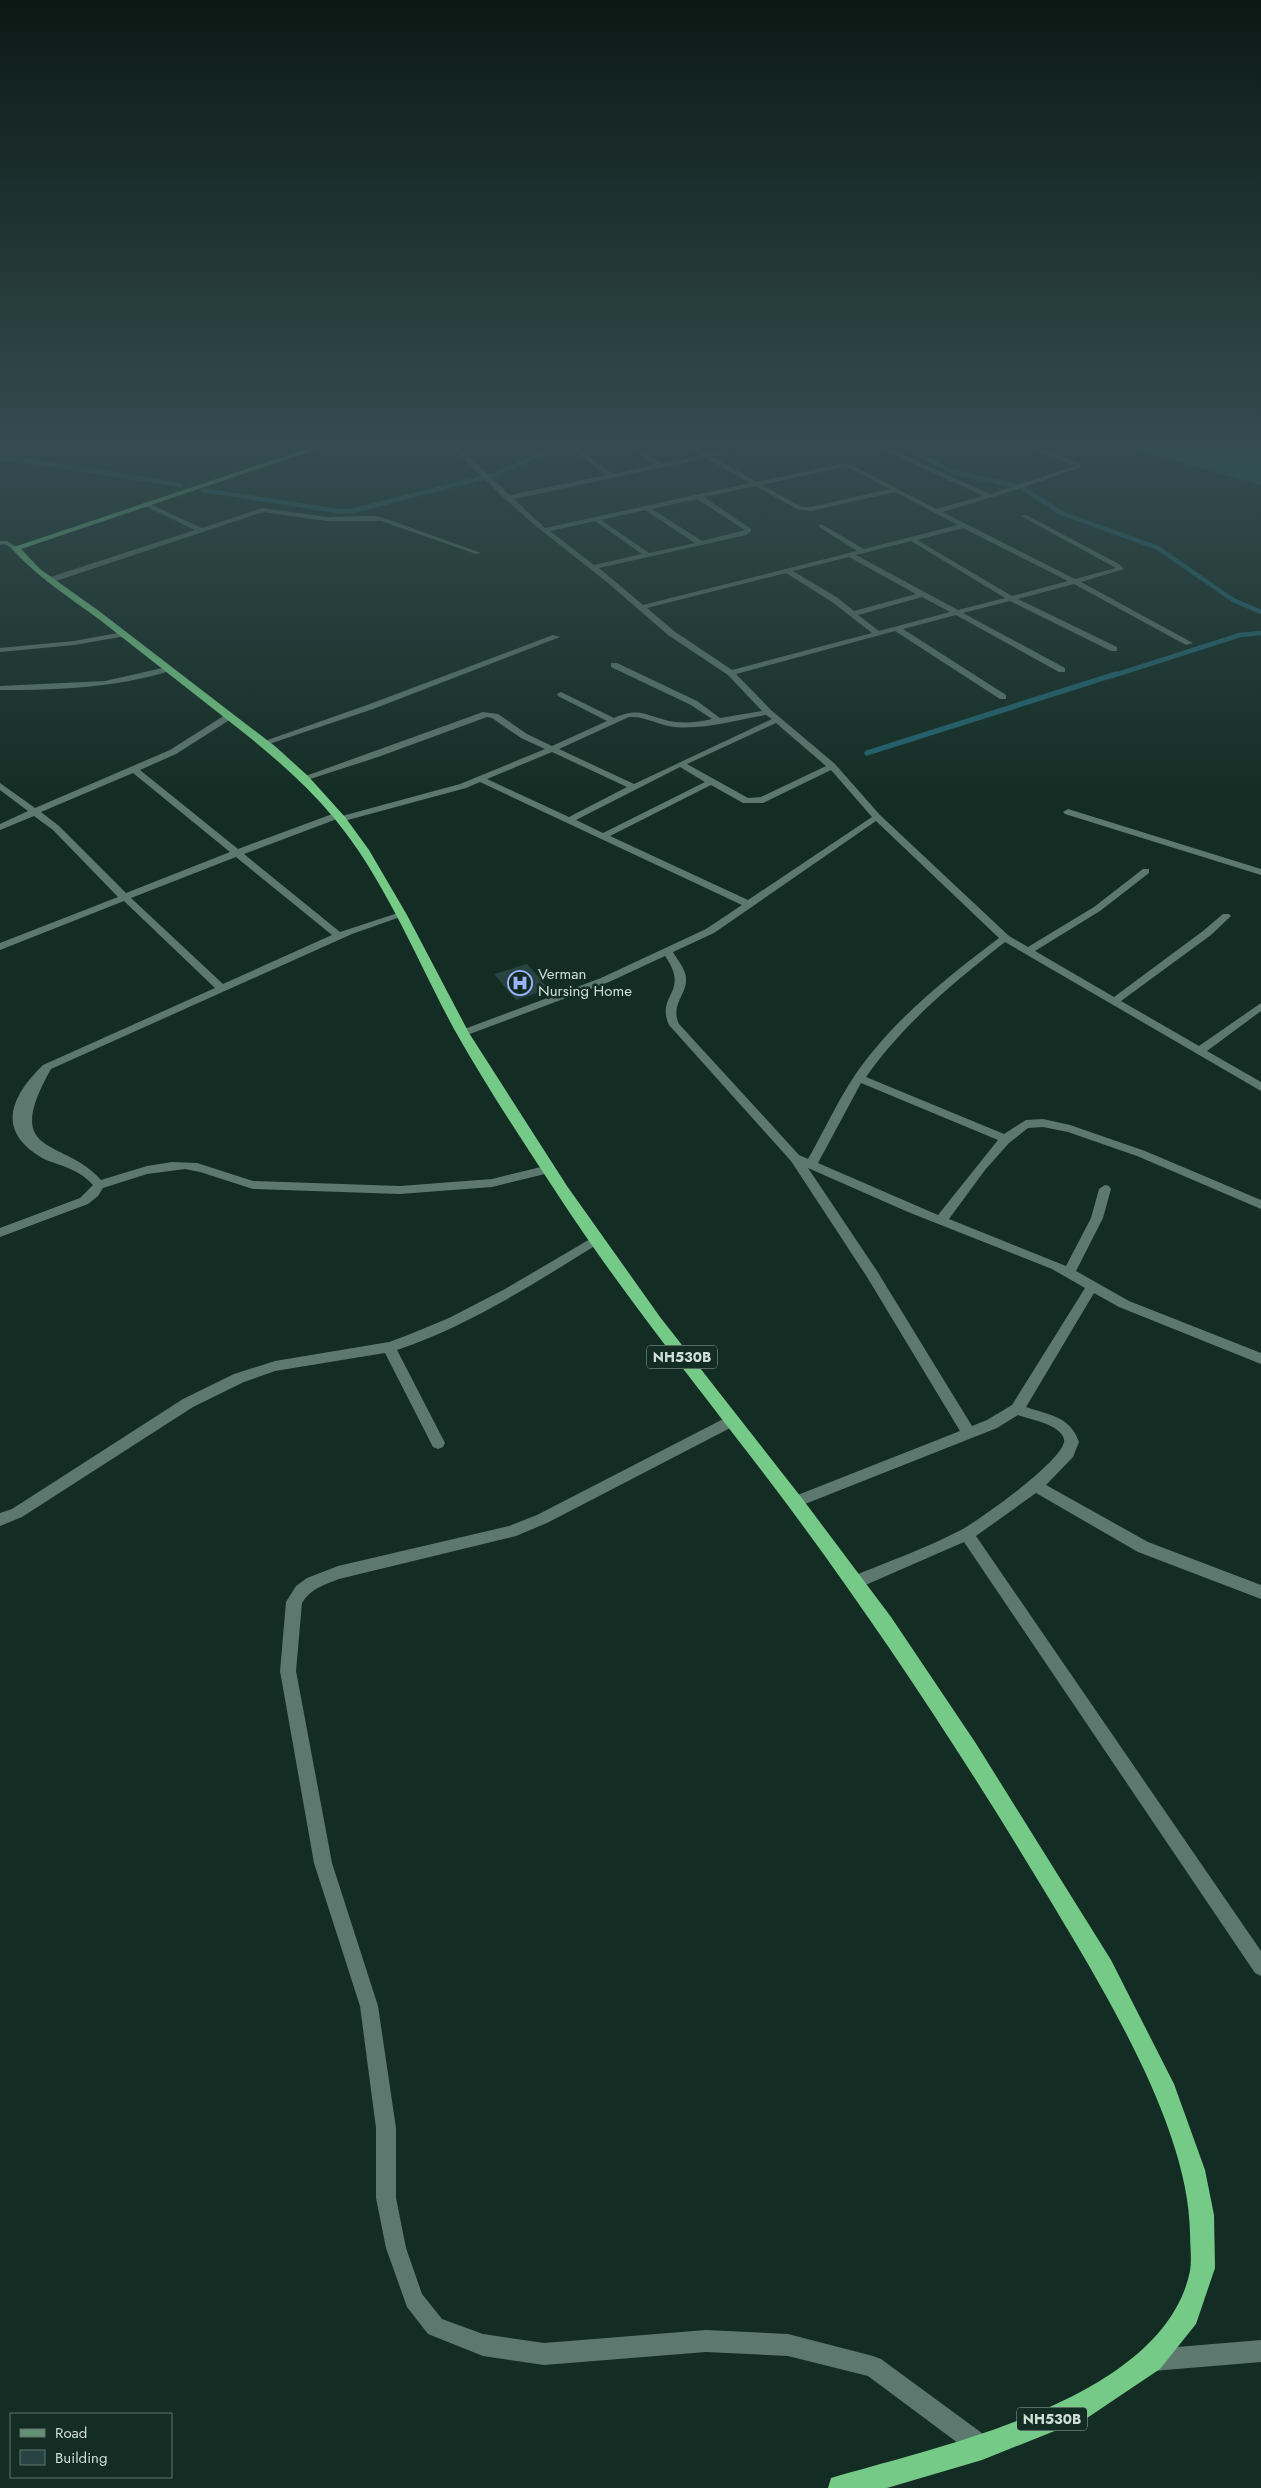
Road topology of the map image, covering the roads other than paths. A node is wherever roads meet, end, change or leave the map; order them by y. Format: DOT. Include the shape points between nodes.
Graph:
graph roads {
  1 [pos="29,564"];
  2 [pos="98,564"];
  3 [pos="590,564"];
  4 [pos="607,564"];
  5 [pos="815,564"];
  6 [pos="868,564"];
  7 [pos="953,564"];
  8 [pos="1040,564"];
  9 [pos="1113,564"];
  10 [pos="594,567"];
  11 [pos="788,571"];
  12 [pos="50,580"];
  13 [pos="1076,582"];
  14 [pos="923,594"];
  15 [pos="1010,598"];
  16 [pos="642,607"];
  17 [pos="958,613"];
  18 [pos="852,614"];
  19 [pos="897,629"];
  20 [pos="123,634"];
  21 [pos="878,634"];
  22 [pos="556,637"];
  23 [pos="1189,643"];
  24 [pos="1114,649"];
  25 [pos="0,650"];
  26 [pos="614,665"];
  27 [pos="167,669"];
  28 [pos="1062,670"];
  29 [pos="731,673"];
  30 [pos="0,688"];
  31 [pos="561,694"];
  32 [pos="1003,697"];
  33 [pos="768,712"];
  34 [pos="228,716"];
  35 [pos="718,720"];
  36 [pos="777,720"];
  37 [pos="615,722"];
  38 [pos="263,743"];
  39 [pos="555,748"];
  40 [pos="680,764"];
  41 [pos="832,766"];
  42 [pos="135,770"];
  43 [pos="304,778"];
  44 [pos="480,779"];
  45 [pos="714,781"];
  46 [pos="0,786"];
  47 [pos="634,787"];
  48 [pos="36,812"];
  49 [pos="1068,812"];
  50 [pos="339,817"];
  51 [pos="876,817"];
  52 [pos="568,821"];
  53 [pos="0,828"];
  54 [pos="602,837"];
  55 [pos="237,852"];
  56 [pos="1146,871"];
  57 [pos="1261,872"];
  58 [pos="126,899"];
  59 [pos="748,904"];
  60 [pos="401,914"];
  61 [pos="1226,916"];
  62 [pos="339,936"];
  63 [pos="1006,938"];
  64 [pos="0,947"];
  65 [pos="667,951"];
  66 [pos="1028,951"];
  67 [pos="222,989"];
  68 [pos="1115,1001"];
  69 [pos="1261,1006"];
  70 [pos="463,1033"];
  71 [pos="1200,1051"];
  72 [pos="859,1078"];
  73 [pos="1261,1087"];
  74 [pos="1006,1140"];
  75 [pos="795,1158"];
  76 [pos="811,1166"];
  77 [pos="549,1169"];
  78 [pos="99,1185"];
  79 [pos="1106,1189"];
  80 [pos="1261,1205"];
  81 [pos="941,1220"];
  82 [pos="0,1233"];
  83 [pos="597,1239"];
  84 [pos="1069,1273"];
  85 [pos="1093,1284"];
  86 [pos="389,1347"];
  87 [pos="1261,1359"];
  88 [pos="1016,1409"];
  89 [pos="731,1421"];
  90 [pos="969,1433"];
  91 [pos="438,1443"];
  92 [pos="1035,1486"];
  93 [pos="795,1502"];
  94 [pos="0,1520"];
  95 [pos="967,1534"];
  96 [pos="854,1583"];
  97 [pos="1261,1592"];
  98 [pos="1261,1967"];
  99 [pos="1261,2350"];
  100 [pos="1151,2360"];
  101 [pos="982,2446"];
  102 [pos="841,2488"];
  1 -- 12 [label="highway, NH530B"];
  2 -- 12 [label="street"];
  3 -- 10 [label="street"];
  4 -- 10 [label="street"];
  5 -- 11 [label="street"];
  6 -- 14 [label="street"];
  7 -- 15 [label="street"];
  8 -- 13 [label="street"];
  9 -- 13 [label="street" via="1120,568"];
  10 -- 16 [label="street"];
  11 -- 16 [label="street"];
  11 -- 18 [label="street"];
  12 -- 20 [label="highway, NH530B"];
  13 -- 15 [label="street"];
  13 -- 23 [label="street"];
  14 -- 17 [label="street"];
  14 -- 18 [label="street"];
  15 -- 17 [label="street"];
  15 -- 24 [label="street"];
  16 -- 29 [label="street" via="671,633"];
  17 -- 19 [label="street"];
  17 -- 28 [label="street"];
  18 -- 21 [label="street"];
  19 -- 21 [label="street"];
  19 -- 32 [label="street"];
  20 -- 25 [label="street"];
  20 -- 27 [label="highway, NH530B"];
  21 -- 29 [label="street"];
  22 -- 38 [label="street"];
  26 -- 35 [label="street" via="694,703"];
  27 -- 30 [label="street" via="107,684"];
  27 -- 34 [label="highway, NH530B"];
  29 -- 33 [label="street"];
  31 -- 37 [label="street"];
  33 -- 35 [label="street"];
  33 -- 36 [label="street"];
  34 -- 38 [label="highway, NH530B"];
  34 -- 42 [label="street" via="173,752"];
  35 -- 37 [label="street" via="673,724 634,714"];
  36 -- 40 [label="street"];
  36 -- 41 [label="street"];
  37 -- 39 [label="street"];
  38 -- 43 [label="highway, NH530B"];
  39 -- 43 [label="street" via="524,736 495,716 486,714"];
  39 -- 44 [label="street"];
  39 -- 47 [label="street"];
  40 -- 45 [label="street"];
  40 -- 47 [label="street"];
  41 -- 45 [label="street" via="758,802 746,801"];
  41 -- 51 [label="street"];
  42 -- 48 [label="street"];
  42 -- 55 [label="street"];
  43 -- 50 [label="highway, NH530B"];
  44 -- 50 [label="street"];
  44 -- 52 [label="street"];
  45 -- 54 [label="street"];
  46 -- 48 [label="street"];
  47 -- 52 [label="street"];
  48 -- 53 [label="street"];
  48 -- 58 [label="street"];
  49 -- 57 [label="street"];
  50 -- 55 [label="street"];
  50 -- 60 [label="highway, NH530B"];
  51 -- 59 [label="street"];
  51 -- 63 [label="street"];
  52 -- 54 [label="street"];
  54 -- 59 [label="street"];
  55 -- 58 [label="street"];
  55 -- 62 [label="street"];
  56 -- 66 [label="street" via="1097,909"];
  58 -- 64 [label="street"];
  58 -- 67 [label="street"];
  59 -- 65 [label="street" via="710,931"];
  60 -- 62 [label="street"];
  60 -- 70 [label="highway, NH530B"];
  61 -- 68 [label="street"];
  62 -- 67 [label="street"];
  63 -- 66 [label="street"];
  63 -- 72 [label="street" via="948,983 899,1029"];
  65 -- 70 [label="street" via="605,980"];
  65 -- 75 [label="street" via="679,969 681,979 669,1017"];
  66 -- 68 [label="street"];
  67 -- 78 [label="street" via="61,1059 33,1080 19,1098 10,1116 10,1129 16,1139 26,1147 76,1167"];
  68 -- 71 [label="street"];
  69 -- 71 [label="street"];
  70 -- 77 [label="highway, NH530B"];
  71 -- 73 [label="street"];
  72 -- 74 [label="street"];
  72 -- 76 [label="street"];
  74 -- 80 [label="street" via="1026,1124 1041,1122 1174,1166"];
  74 -- 81 [label="street"];
  75 -- 76 [label="street"];
  75 -- 90 [label="street" via="877,1282"];
  76 -- 81 [label="street"];
  77 -- 78 [label="street" via="492,1183 400,1190 253,1185 195,1167 145,1171"];
  77 -- 83 [label="highway, NH530B"];
  78 -- 82 [label="street" via="84,1201"];
  79 -- 84 [label="street" via="1097,1218"];
  81 -- 84 [label="street"];
  83 -- 86 [label="street" via="462,1318"];
  83 -- 89 [label="highway, NH530B" via="654,1321"];
  84 -- 85 [label="street"];
  85 -- 87 [label="street" via="1132,1307"];
  85 -- 88 [label="street"];
  86 -- 91 [label="street"];
  86 -- 94 [label="street" via="275,1366 239,1378 188,1403"];
  88 -- 90 [label="street"];
  88 -- 92 [label="street" via="1061,1425 1069,1432 1072,1442 1068,1453"];
  89 -- 93 [label="highway, NH530B"];
  89 -- 101 [label="street" via="511,1532 338,1572 312,1583 294,1602 288,1671 323,1863 369,2006 386,2128 386,2198 396,2248 414,2300 435,2327 483,2345 544,2354 706,2341 788,2345 873,2367"];
  90 -- 93 [label="street"];
  92 -- 95 [label="street"];
  92 -- 97 [label="street" via="1142,1546"];
  93 -- 96 [label="highway, NH530B"];
  95 -- 96 [label="street"];
  95 -- 98 [label="street"];
  96 -- 100 [label="highway, NH530B" via="884,1623 1031,1848 1103,1968 1166,2092 1193,2170 1202,2215 1203,2268 1187,2315"];
  99 -- 100 [label="street"];
  100 -- 101 [label="highway, NH530B" via="1078,2408"];
  101 -- 102 [label="highway, NH530B"];
}
